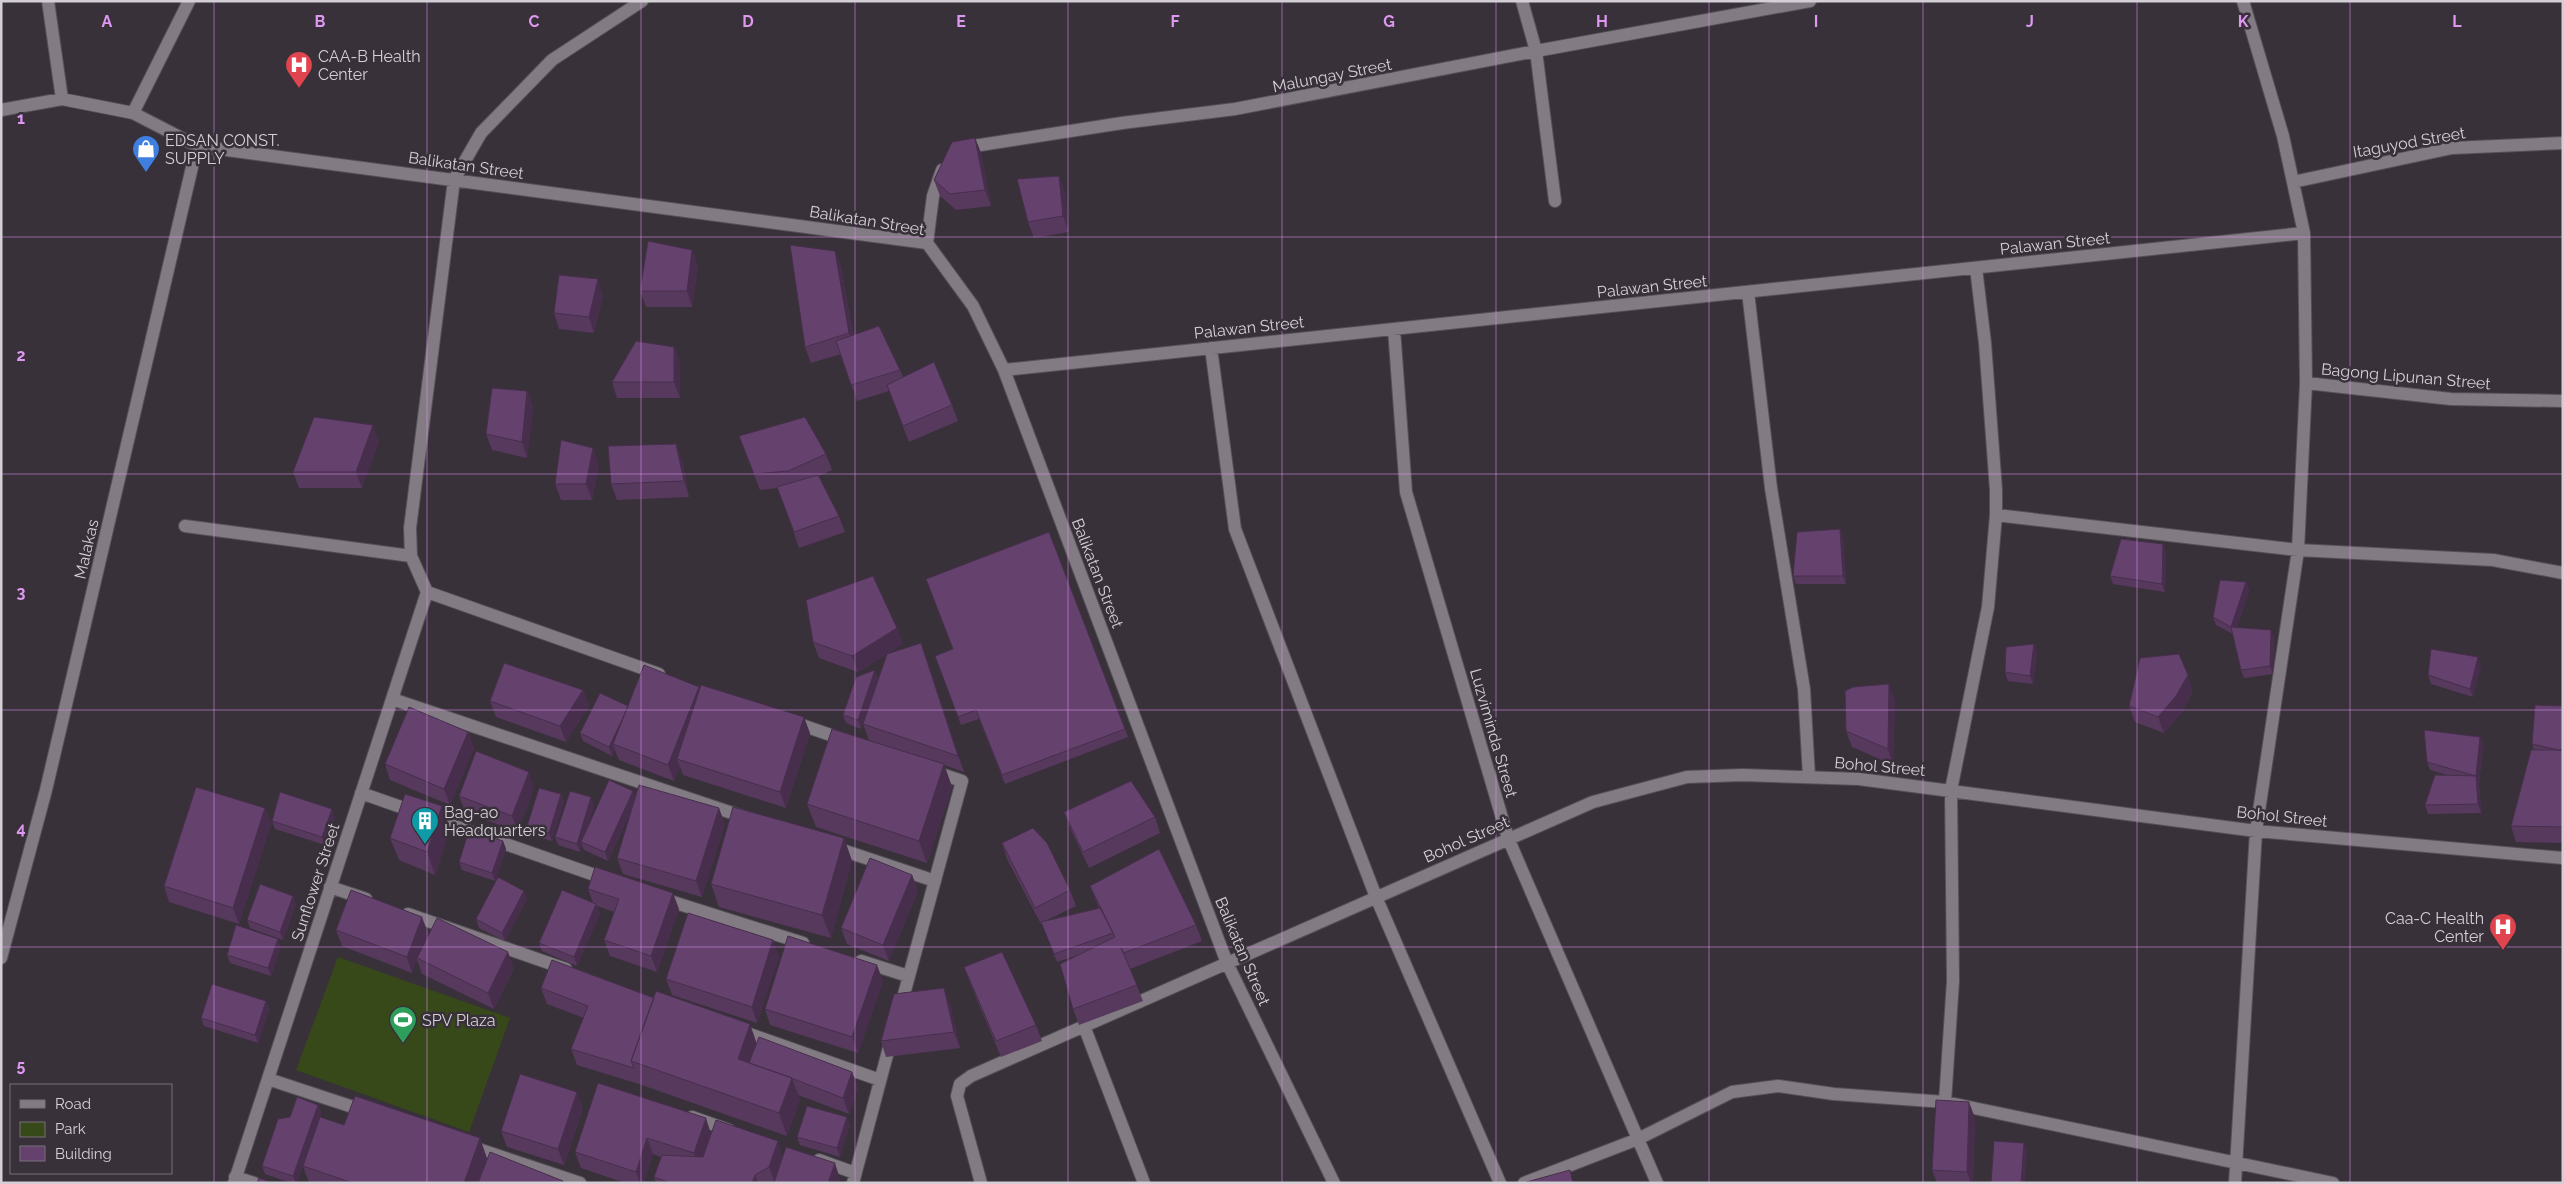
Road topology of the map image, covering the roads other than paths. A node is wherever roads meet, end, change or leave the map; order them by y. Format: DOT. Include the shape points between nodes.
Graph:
graph roads {
  1 [pos="48,1"];
  2 [pos="189,1"];
  3 [pos="642,1"];
  4 [pos="1522,1"];
  5 [pos="1810,1"];
  6 [pos="2243,1"];
  7 [pos="1536,51"];
  8 [pos="62,99"];
  9 [pos="1,110"];
  10 [pos="133,114"];
  11 [pos="2563,143"];
  12 [pos="197,146"];
  13 [pos="454,180"];
  14 [pos="2293,182"];
  15 [pos="1555,201"];
  16 [pos="2304,234"];
  17 [pos="927,243"];
  18 [pos="1976,268"];
  19 [pos="1748,292"];
  20 [pos="1394,329"];
  21 [pos="1211,348"];
  22 [pos="1004,370"];
  23 [pos="2306,383"];
  24 [pos="2563,401"];
  25 [pos="1996,515"];
  26 [pos="185,526"];
  27 [pos="2298,550"];
  28 [pos="411,556"];
  29 [pos="2563,574"];
  30 [pos="427,592"];
  31 [pos="671,678"];
  32 [pos="392,699"];
  33 [pos="784,718"];
  34 [pos="859,745"];
  35 [pos="924,768"];
  36 [pos="1809,777"];
  37 [pos="1952,790"];
  38 [pos="361,793"];
  39 [pos="757,821"];
  40 [pos="2256,831"];
  41 [pos="1508,838"];
  42 [pos="822,843"];
  43 [pos="2563,858"];
  44 [pos="934,881"];
  45 [pos="621,884"];
  46 [pos="330,886"];
  47 [pos="649,894"];
  48 [pos="1376,897"];
  49 [pos="377,903"];
  50 [pos="396,909"];
  51 [pos="816,947"];
  52 [pos="1,958"];
  53 [pos="853,958"];
  54 [pos="1227,963"];
  55 [pos="582,975"];
  56 [pos="908,976"];
  57 [pos="722,1024"];
  58 [pos="1084,1026"];
  59 [pos="268,1079"];
  60 [pos="880,1080"];
  61 [pos="1946,1102"];
  62 [pos="683,1114"];
  63 [pos="381,1117"];
  64 [pos="737,1132"];
  65 [pos="1638,1139"];
  66 [pos="457,1142"];
  67 [pos="810,1157"];
  68 [pos="2236,1162"];
  69 [pos="854,1178"];
  70 [pos="235,1180"];
  71 [pos="254,1183"];
  72 [pos="580,1183"];
  73 [pos="981,1183"];
  74 [pos="1144,1183"];
  75 [pos="1334,1183"];
  76 [pos="1500,1183"];
  77 [pos="1524,1183"];
  78 [pos="1657,1183"];
  79 [pos="2234,1183"];
  80 [pos="2333,1183"];
  1 -- 8 [label="street"];
  2 -- 10 [label="street"];
  3 -- 13 [label="street" via="552,60 481,134"];
  4 -- 7 [label="street"];
  5 -- 7 [label="street, Malungay Street"];
  6 -- 14 [label="street" via="2283,136"];
  7 -- 15 [label="street"];
  7 -- 17 [label="street, Malungay Street" via="1235,110 963,146 944,163 933,196"];
  8 -- 9 [label="street, Balikatan Street"];
  8 -- 10 [label="street, Balikatan Street"];
  10 -- 12 [label="street, Balikatan Street"];
  11 -- 14 [label="street, Itaguyod Street" via="2452,148"];
  12 -- 13 [label="street, Balikatan Street"];
  12 -- 52 [label="street, Malakas" via="46,790"];
  13 -- 17 [label="street, Balikatan Street"];
  13 -- 28 [label="street" via="410,528"];
  14 -- 16 [label="street"];
  16 -- 18 [label="street, Palawan Street"];
  16 -- 23 [label="street"];
  17 -- 22 [label="street, Balikatan Street" via="972,306"];
  18 -- 19 [label="street, Palawan Street"];
  18 -- 25 [label="street" via="1987,360"];
  19 -- 20 [label="street, Palawan Street"];
  19 -- 36 [label="street" via="1771,488 1804,689"];
  20 -- 21 [label="street, Palawan Street"];
  20 -- 41 [label="street, Luzviminda Street" via="1406,492"];
  21 -- 22 [label="street, Palawan Street"];
  21 -- 48 [label="street" via="1235,529"];
  22 -- 54 [label="street, Balikatan Street"];
  23 -- 24 [label="street, Bagong Lipunan Street" via="2451,399"];
  23 -- 27 [label="street"];
  25 -- 27 [label="street"];
  25 -- 37 [label="street" via="1988,607"];
  26 -- 28 [label="street"];
  27 -- 29 [label="street" via="2493,560"];
  27 -- 40 [label="street"];
  28 -- 30 [label="street"];
  30 -- 31 [label="street"];
  30 -- 32 [label="street, Sunflower Street"];
  32 -- 38 [label="street, Sunflower Street"];
  32 -- 39 [label="street"];
  33 -- 34 [label="street"];
  35 -- 44 [label="street" via="962,781"];
  36 -- 37 [label="street, Bohol Street" via="1859,779"];
  36 -- 41 [label="street, Bohol Street" via="1687,777 1593,802"];
  37 -- 40 [label="street, Bohol Street"];
  37 -- 61 [label="street" via="1953,981"];
  38 -- 45 [label="street"];
  38 -- 46 [label="street, Sunflower Street"];
  40 -- 43 [label="street, Bohol Street"];
  40 -- 68 [label="street"];
  41 -- 48 [label="street, Bohol Street"];
  41 -- 65 [label="street, Luzviminda Street"];
  42 -- 44 [label="street"];
  44 -- 56 [label="street"];
  46 -- 49 [label="street"];
  46 -- 59 [label="street, Sunflower Street"];
  47 -- 51 [label="street"];
  48 -- 54 [label="street, Bohol Street"];
  48 -- 76 [label="street"];
  50 -- 55 [label="street"];
  53 -- 56 [label="street"];
  54 -- 58 [label="street, Bohol Street"];
  54 -- 75 [label="street, Balikatan Street"];
  56 -- 60 [label="street"];
  57 -- 60 [label="street"];
  58 -- 73 [label="street, Bohol Street" via="971,1076 960,1084 957,1096"];
  58 -- 74 [label="street"];
  59 -- 63 [label="street"];
  59 -- 70 [label="street, Sunflower Street"];
  60 -- 69 [label="street"];
  61 -- 65 [label="street" via="1834,1094 1778,1086 1732,1092"];
  61 -- 68 [label="street"];
  62 -- 64 [label="street"];
  65 -- 77 [label="street"];
  65 -- 78 [label="street, Luzviminda Street"];
  66 -- 72 [label="street"];
  67 -- 69 [label="street"];
  68 -- 79 [label="street"];
  68 -- 80 [label="street"];
  70 -- 71 [label="street"];
}
